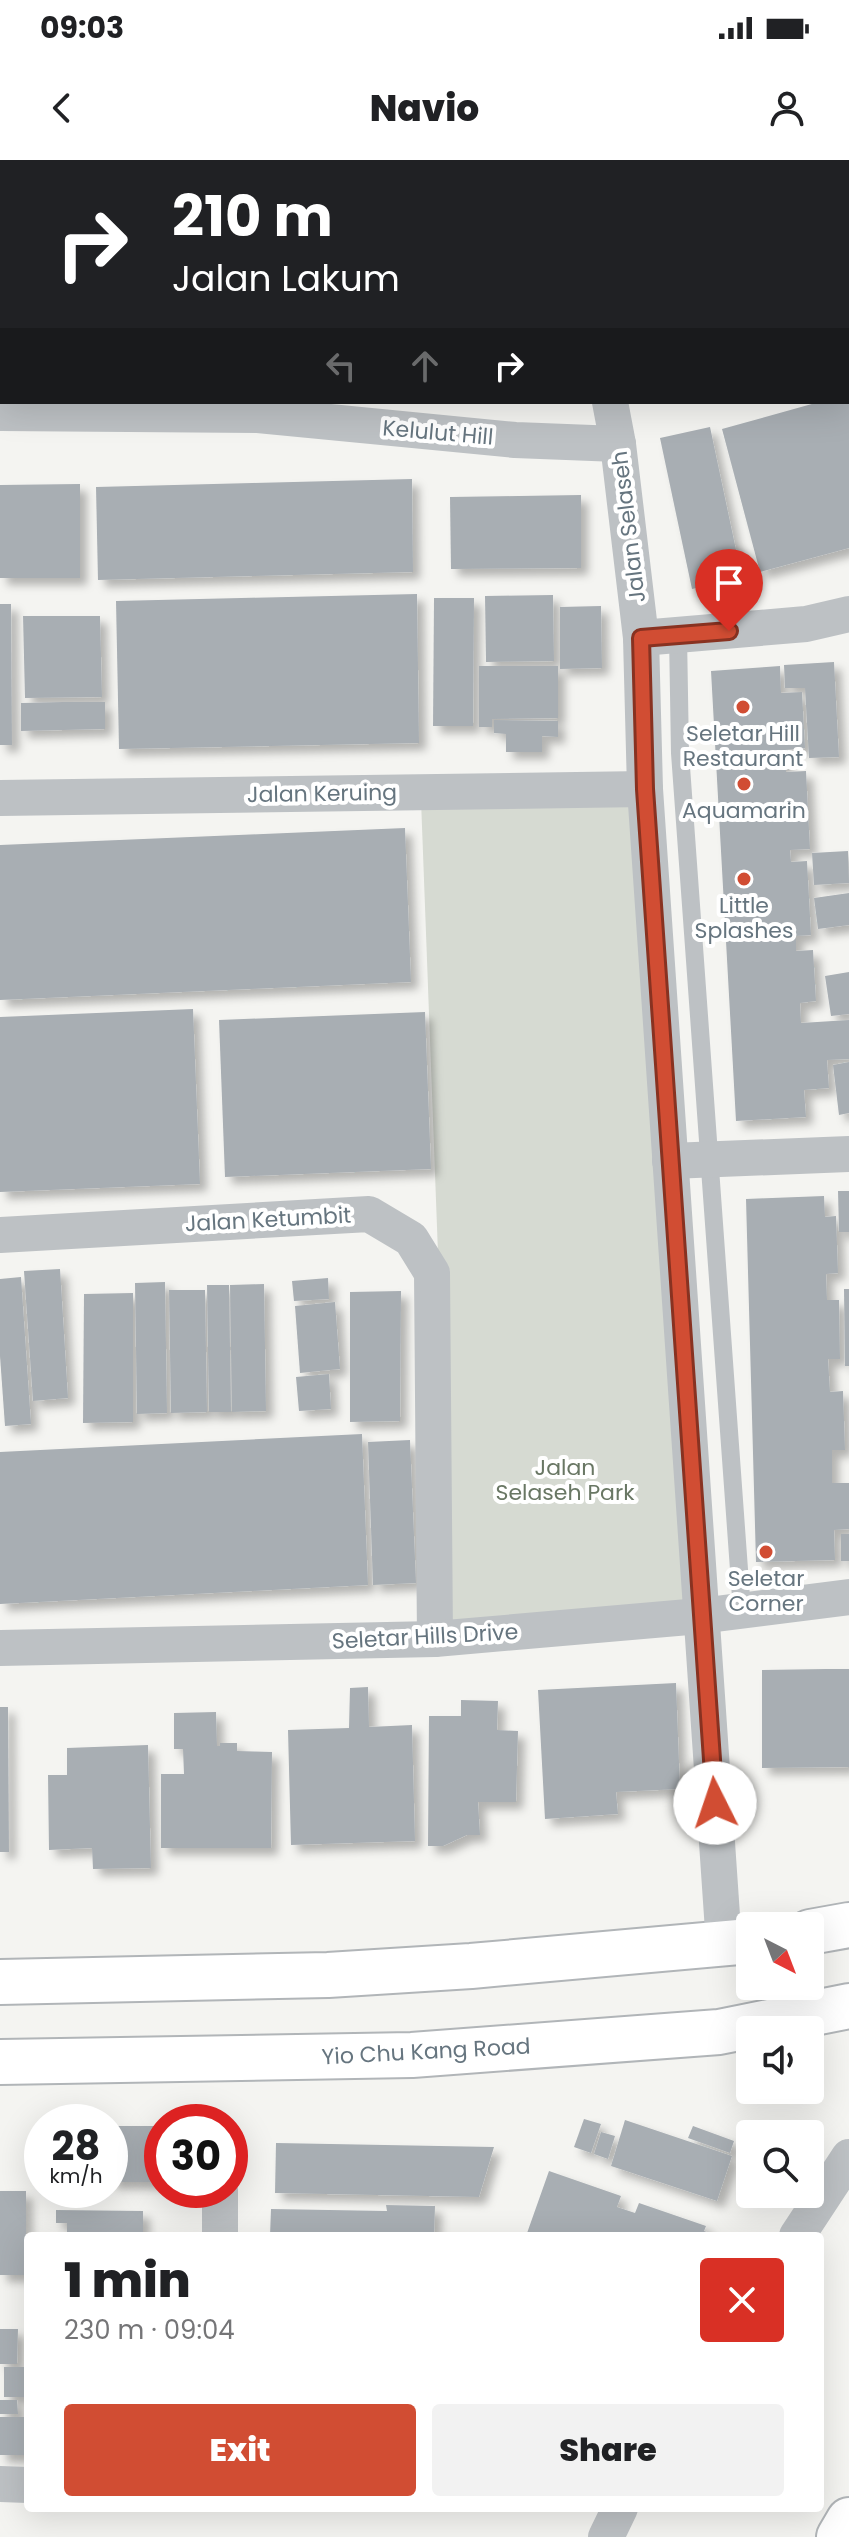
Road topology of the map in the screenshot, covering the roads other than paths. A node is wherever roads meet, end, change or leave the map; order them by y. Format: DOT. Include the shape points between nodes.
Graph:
graph roads {
  1 [pos="610,404"];
  2 [pos="254,409"];
  3 [pos="0,413"];
  4 [pos="618,444"];
  5 [pos="849,614"];
  6 [pos="678,635"];
  7 [pos="641,638"];
  8 [pos="645,789"];
  9 [pos="0,798"];
  10 [pos="849,1154"];
  11 [pos="708,1159"];
  12 [pos="670,1161"];
  13 [pos="0,1235"];
  14 [pos="849,1597"];
  15 [pos="742,1611"];
  16 [pos="700,1616"];
  17 [pos="435,1639"];
  18 [pos="0,1648"];
  19 [pos="849,1925"];
  20 [pos="824,1929"];
  21 [pos="736,1934"];
  22 [pos="736,1943"];
  23 [pos="0,1982"];
  24 [pos="848,2007"];
  25 [pos="0,2062"];
  26 [pos="849,2157"];
  27 [pos="220,2208"];
  28 [pos="220,2232"];
  29 [pos="800,2232"];
  30 [pos="0,2484"];
  31 [pos="24,2485"];
  32 [pos="618,2512"];
  33 [pos="849,2520"];
  34 [pos="606,2537"];
  35 [pos="839,2537"];
  1 -- 4 [label="street, Jalan Selaseh"];
  2 -- 3 [label="street, Kelulut Hill"];
  2 -- 4 [label="street, Kelulut Hill" via="515,440"];
  4 -- 7 [label="street, Jalan Selaseh"];
  5 -- 6 [label="street" via="806,624"];
  6 -- 7 [label="street"];
  6 -- 11 [label="lane" via="680,753"];
  7 -- 8 [label="street, Jalan Selaseh"];
  8 -- 9 [label="street, Jalan Keruing"];
  8 -- 12 [label="street, Jalan Selaseh"];
  10 -- 11 [label="street"];
  11 -- 12 [label="street"];
  11 -- 15 [label="lane"];
  12 -- 16 [label="street, Jalan Selaseh"];
  13 -- 17 [label="street, Jalan Ketumbit" via="369,1214 411,1239 432,1273"];
  14 -- 15 [label="street, Seletar Hills Drive"];
  15 -- 16 [label="street, Seletar Hills Drive"];
  16 -- 17 [label="street, Seletar Hills Drive"];
  16 -- 21 [label="street, Jalan Selaseh"];
  17 -- 18 [label="street, Seletar Hills Drive"];
  19 -- 20 [label="main road"];
  22 -- 23 [label="main road" via="328,1975"];
  24 -- 25 [label="main road, Yio Chu Kang Road" via="719,2032 412,2055"];
  26 -- 29 [label="street"];
  27 -- 28 [label="street"];
  30 -- 31 [label="street"];
  32 -- 34 [label="street"];
  33 -- 35 [label="main road"];
}
